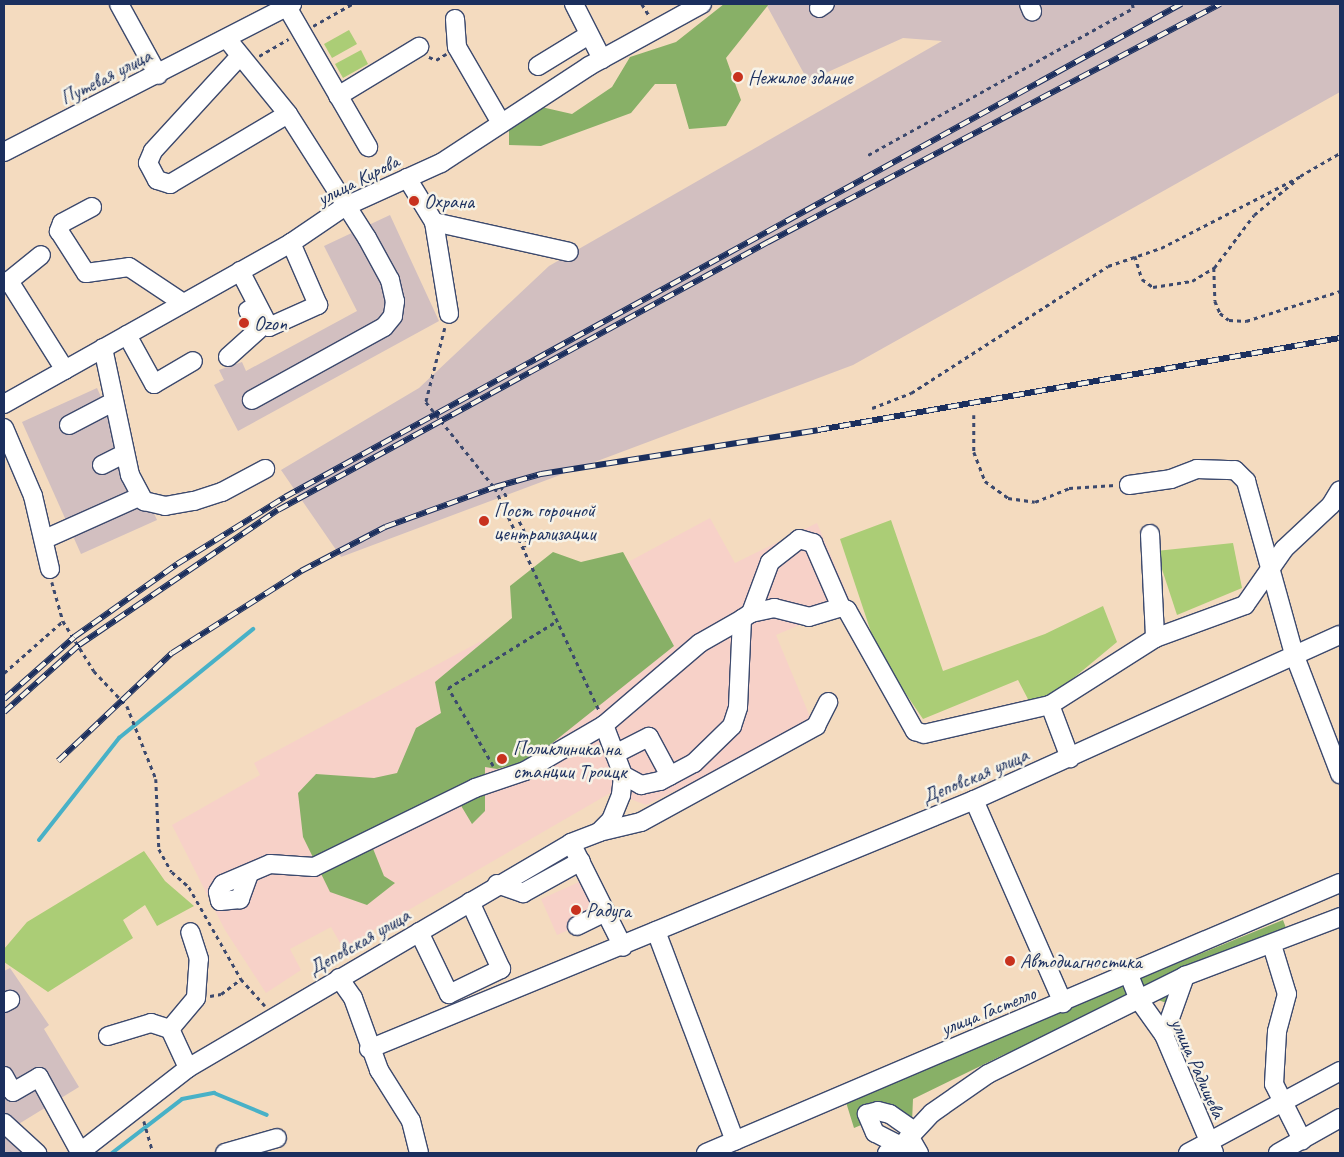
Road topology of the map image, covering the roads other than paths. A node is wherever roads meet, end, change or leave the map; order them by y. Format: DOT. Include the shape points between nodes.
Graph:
graph roads {
  1 [pos="119,4"];
  2 [pos="574,4"];
  3 [pos="702,4"];
  4 [pos="290,5"];
  5 [pos="455,19"];
  6 [pos="587,36"];
  7 [pos="227,39"];
  8 [pos="416,49"];
  9 [pos="240,56"];
  10 [pos="602,59"];
  11 [pos="538,66"];
  12 [pos="158,75"];
  13 [pos="338,96"];
  14 [pos="288,114"];
  15 [pos="501,123"];
  16 [pos="368,147"];
  17 [pos="4,152"];
  18 [pos="407,178"];
  19 [pos="92,207"];
  20 [pos="344,207"];
  21 [pos="434,222"];
  22 [pos="291,243"];
  23 [pos="569,252"];
  24 [pos="41,255"];
  25 [pos="235,273"];
  26 [pos="6,282"];
  27 [pos="183,303"];
  28 [pos="449,314"];
  29 [pos="126,336"];
  30 [pos="103,348"];
  31 [pos="228,357"];
  32 [pos="193,362"];
  33 [pos="65,370"];
  34 [pos="252,400"];
  35 [pos="111,403"];
  36 [pos="4,404"];
  37 [pos="69,425"];
  38 [pos="4,428"];
  39 [pos="124,454"];
  40 [pos="102,465"];
  41 [pos="265,469"];
  42 [pos="1129,484"];
  43 [pos="1340,490"];
  44 [pos="141,496"];
  45 [pos="1150,534"];
  46 [pos="45,539"];
  47 [pos="50,569"];
  48 [pos="1269,570"];
  49 [pos="841,607"];
  50 [pos="746,616"];
  51 [pos="1340,635"];
  52 [pos="1155,638"];
  53 [pos="1294,654"];
  54 [pos="828,702"];
  55 [pos="1050,705"];
  56 [pos="604,725"];
  57 [pos="615,754"];
  58 [pos="1070,758"];
  59 [pos="1340,774"];
  60 [pos="623,775"];
  61 [pos="670,776"];
  62 [pos="974,800"];
  63 [pos="599,832"];
  64 [pos="571,843"];
  65 [pos="581,861"];
  66 [pos="249,874"];
  67 [pos="497,884"];
  68 [pos="1340,884"];
  69 [pos="470,902"];
  70 [pos="606,912"];
  71 [pos="1340,917"];
  72 [pos="577,926"];
  73 [pos="656,931"];
  74 [pos="190,932"];
  75 [pos="419,932"];
  76 [pos="1272,945"];
  77 [pos="622,947"];
  78 [pos="1129,975"];
  79 [pos="1184,976"];
  80 [pos="339,978"];
  81 [pos="1139,1000"];
  82 [pos="1063,1003"];
  83 [pos="170,1028"];
  84 [pos="1164,1035"];
  85 [pos="108,1036"];
  86 [pos="369,1049"];
  87 [pos="188,1068"];
  88 [pos="1340,1071"];
  89 [pos="4,1076"];
  90 [pos="1280,1102"];
  91 [pos="1340,1118"];
  92 [pos="4,1123"];
  93 [pos="277,1138"];
  94 [pos="1302,1140"];
  95 [pos="735,1141"];
  96 [pos="903,1142"];
  97 [pos="1211,1148"];
  98 [pos="37,1153"];
  99 [pos="80,1153"];
  100 [pos="225,1153"];
  101 [pos="418,1153"];
  102 [pos="706,1153"];
  103 [pos="920,1153"];
  104 [pos="1188,1153"];
  105 [pos="1278,1153"];
  1 -- 12 [label="street"];
  2 -- 6 [label="street"];
  3 -- 10 [label="street, улица Кирова"];
  4 -- 7 [label="street, Путевая улица"];
  4 -- 13 [label="street"];
  5 -- 15 [label="street" via="457,46"];
  6 -- 10 [label="street"];
  6 -- 11 [label="street"];
  7 -- 9 [label="street"];
  7 -- 12 [label="street, Путевая улица"];
  8 -- 13 [label="street"];
  9 -- 14 [label="street" via="265,81"];
  9 -- 14 [label="street" via="153,151 148,163 156,180 170,184"];
  10 -- 15 [label="street, улица Кирова"];
  12 -- 17 [label="street, Путевая улица"];
  13 -- 16 [label="street"];
  14 -- 20 [label="street"];
  15 -- 18 [label="street, улица Кирова" via="464,150"];
  18 -- 20 [label="street, улица Кирова"];
  18 -- 21 [label="street"];
  19 -- 27 [label="street" via="62,223 59,232 86,273 129,268"];
  20 -- 22 [label="street, улица Кирова"];
  20 -- 34 [label="street" via="390,280 393,316 384,327"];
  21 -- 23 [label="street"];
  21 -- 28 [label="street"];
  22 -- 25 [label="street, улица Кирова"];
  22 -- 25 [label="street" via="318,305 269,327"];
  24 -- 26 [label="street"];
  25 -- 27 [label="street, улица Кирова"];
  25 -- 31 [label="street" via="258,330"];
  26 -- 33 [label="street"];
  27 -- 29 [label="street, улица Кирова"];
  29 -- 30 [label="street, улица Кирова"];
  29 -- 32 [label="street" via="154,384"];
  30 -- 33 [label="street, улица Кирова"];
  30 -- 35 [label="street"];
  33 -- 36 [label="street, улица Кирова"];
  35 -- 37 [label="street"];
  35 -- 39 [label="street" via="124,436"];
  38 -- 46 [label="street" via="25,471"];
  39 -- 40 [label="street"];
  39 -- 44 [label="street"];
  41 -- 44 [label="street" via="222,492 194,501 156,506"];
  42 -- 48 [label="street" via="1171,479 1197,469 1235,470 1246,480"];
  43 -- 48 [label="street"];
  44 -- 46 [label="street"];
  45 -- 52 [label="street"];
  46 -- 47 [label="street"];
  48 -- 52 [label="street" via="1245,605"];
  48 -- 53 [label="street"];
  49 -- 50 [label="street" via="809,617 774,608"];
  49 -- 50 [label="street" via="813,543 799,539 770,562"];
  49 -- 55 [label="street" via="847,610 915,731 924,734"];
  50 -- 56 [label="street" via="700,643"];
  50 -- 61 [label="street" via="738,707 732,726 694,763"];
  51 -- 53 [label="street, Деповская улица"];
  52 -- 55 [label="street"];
  53 -- 58 [label="street, Деповская улица"];
  53 -- 59 [label="street"];
  54 -- 63 [label="street, Деповская улица" via="816,726 641,822"];
  55 -- 58 [label="street"];
  56 -- 57 [label="street"];
  56 -- 66 [label="street" via="502,781 475,788 314,867 270,864"];
  57 -- 60 [label="street"];
  57 -- 61 [label="street" via="649,737"];
  58 -- 62 [label="street, Деповская улица"];
  60 -- 61 [label="street" via="641,785"];
  60 -- 63 [label="street" via="621,795 611,820"];
  62 -- 73 [label="street, Деповская улица"];
  62 -- 82 [label="street"];
  63 -- 64 [label="street, Деповская улица"];
  64 -- 65 [label="street"];
  64 -- 67 [label="street, Деповская улица"];
  65 -- 67 [label="street" via="523,893"];
  65 -- 70 [label="street"];
  67 -- 69 [label="street, Деповская улица"];
  68 -- 78 [label="street, улица Гастелло"];
  69 -- 75 [label="street, Деповская улица"];
  69 -- 75 [label="street" via="501,969 449,994"];
  70 -- 72 [label="street"];
  70 -- 77 [label="street"];
  71 -- 76 [label="street"];
  73 -- 77 [label="street, Деповская улица"];
  73 -- 95 [label="street"];
  74 -- 83 [label="street" via="199,959 196,998"];
  75 -- 80 [label="street, Деповская улица"];
  76 -- 79 [label="street"];
  76 -- 90 [label="street" via="1288,994 1277,1032 1274,1084"];
  77 -- 86 [label="street, Деповская улица"];
  78 -- 81 [label="street, улица Радищева"];
  78 -- 82 [label="street, улица Гастелло"];
  79 -- 81 [label="street"];
  79 -- 84 [label="street"];
  80 -- 86 [label="street" via="353,998"];
  80 -- 87 [label="street, Деповская улица"];
  81 -- 84 [label="street, улица Радищева"];
  81 -- 96 [label="street" via="988,1074"];
  82 -- 95 [label="street, улица Гастелло"];
  83 -- 85 [label="street" via="151,1023"];
  83 -- 87 [label="street"];
  84 -- 97 [label="street, улица Радищева"];
  86 -- 101 [label="street" via="411,1121"];
  87 -- 99 [label="street, Деповская улица" via="145,1097"];
  88 -- 90 [label="street"];
  89 -- 99 [label="street" via="13,1092 39,1077"];
  90 -- 94 [label="street"];
  90 -- 97 [label="street"];
  91 -- 94 [label="street"];
  92 -- 98 [label="street"];
  93 -- 100 [label="street"];
  94 -- 105 [label="street"];
  95 -- 102 [label="street, улица Гастелло"];
  96 -- 103 [label="street"];
  97 -- 104 [label="street"];
}
